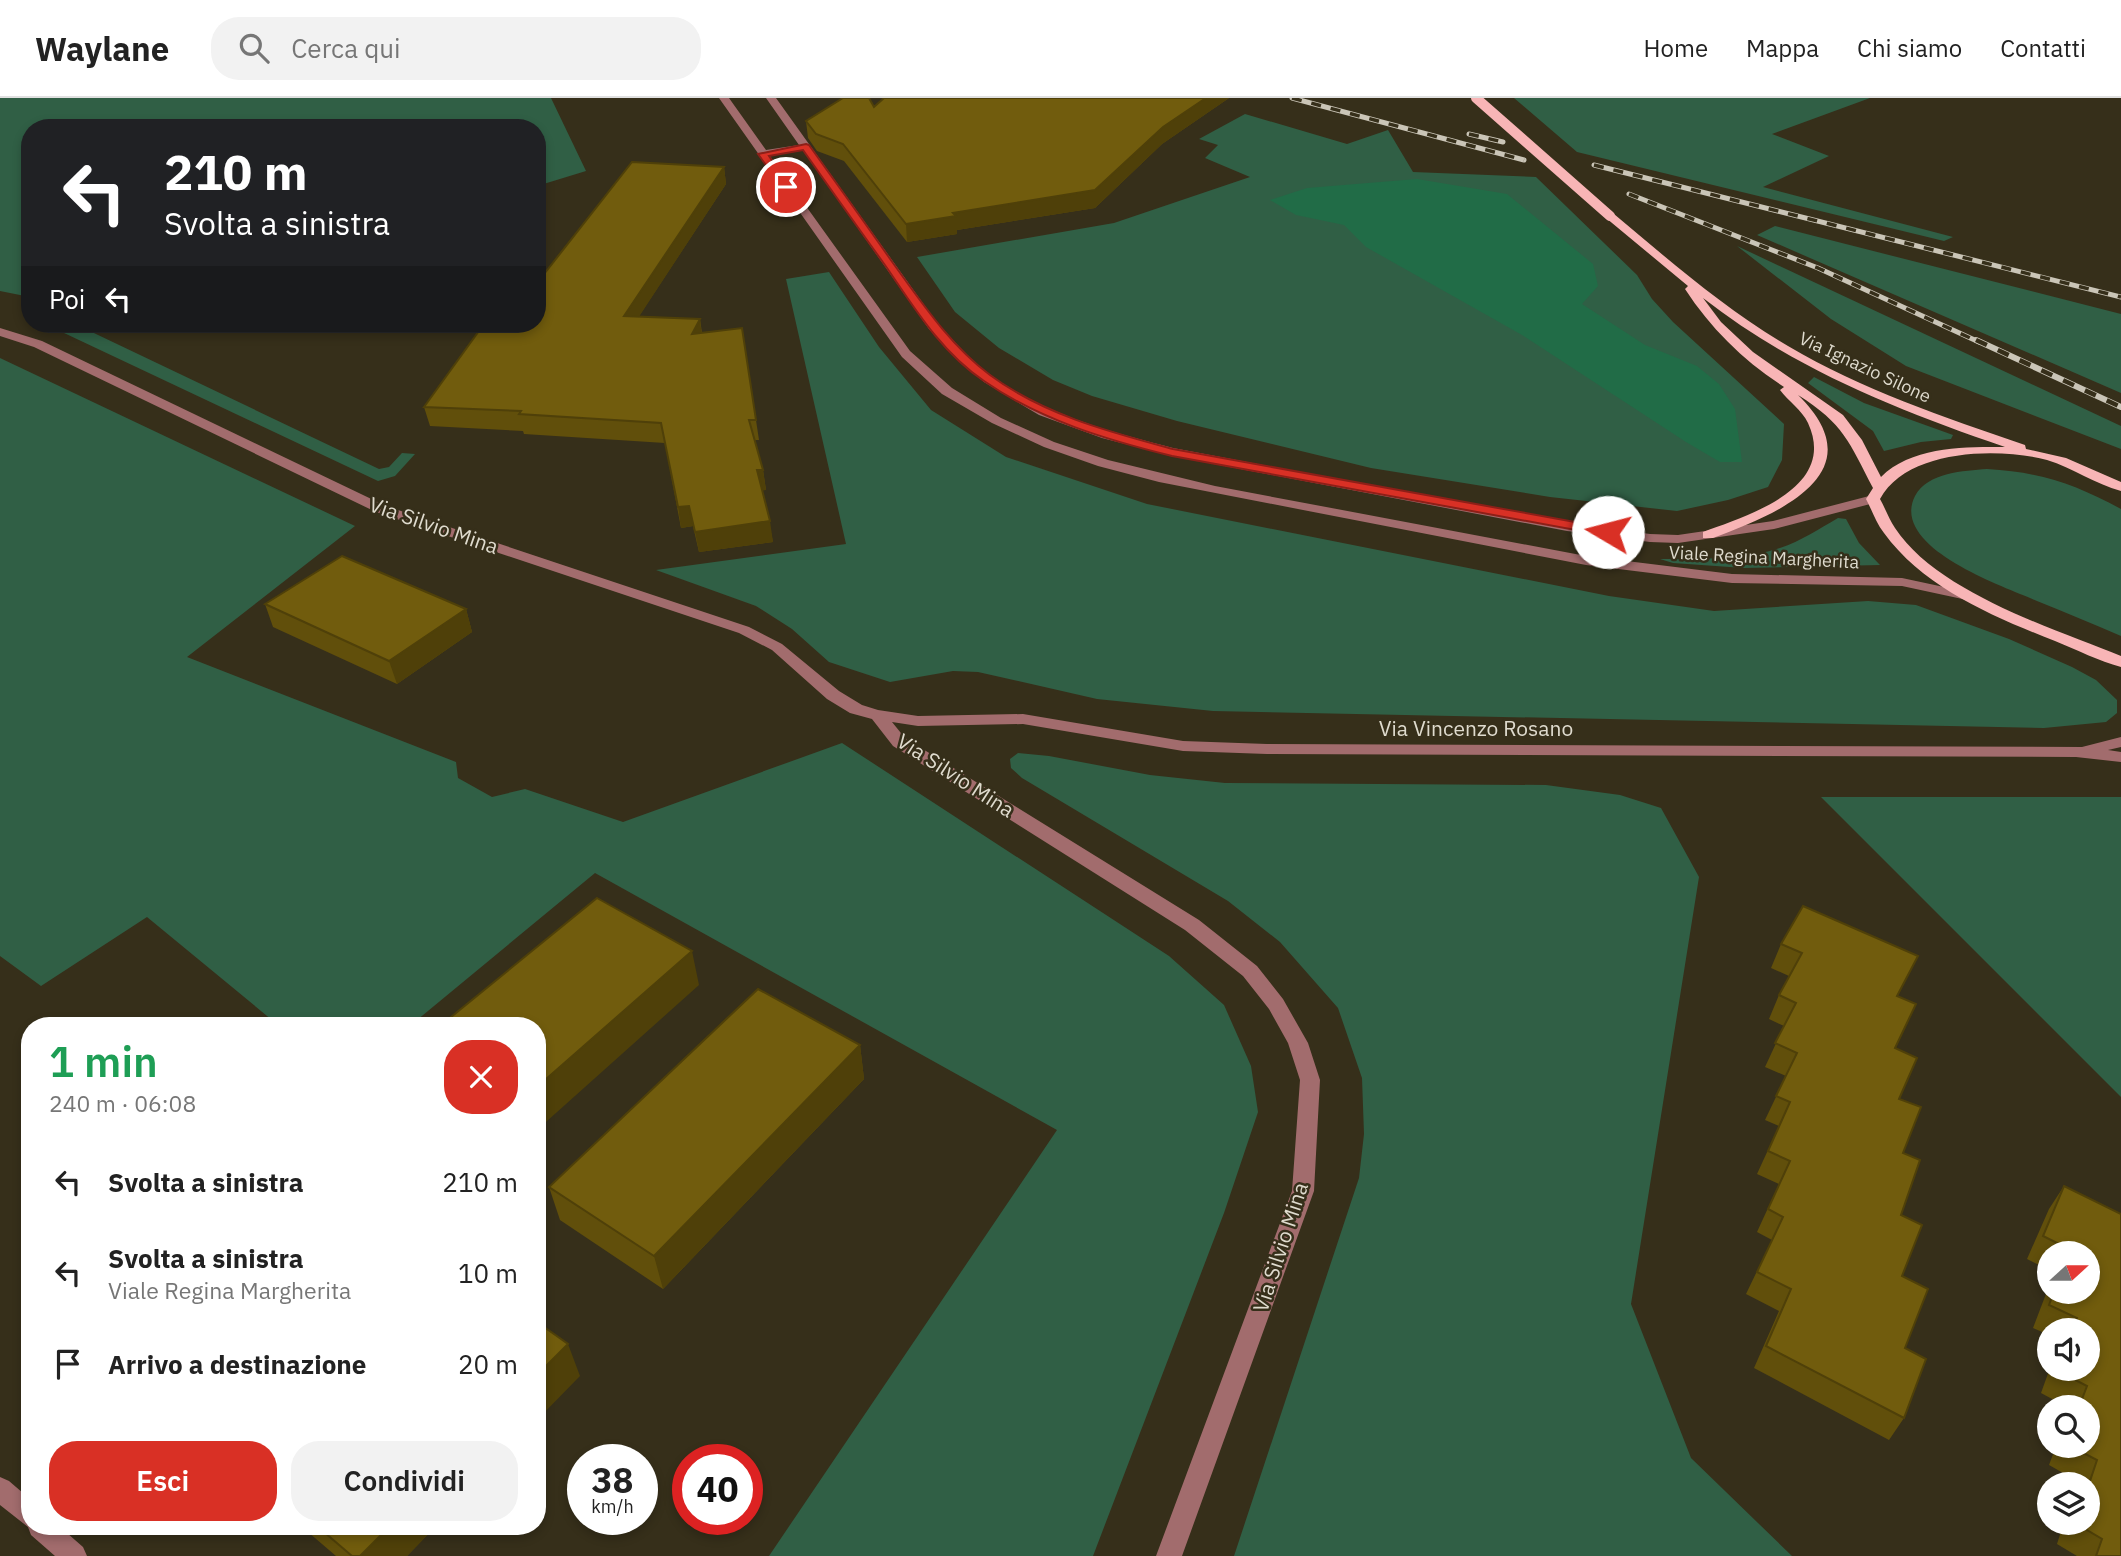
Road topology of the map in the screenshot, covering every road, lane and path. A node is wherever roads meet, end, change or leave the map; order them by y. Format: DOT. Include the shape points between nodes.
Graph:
graph roads {
  1 [pos="724,98"];
  2 [pos="771,98"];
  3 [pos="1476,98"];
  4 [pos="806,147"];
  5 [pos="763,154"];
  6 [pos="1688,283"];
  7 [pos="0,332"];
  8 [pos="1770,372"];
  9 [pos="2042,455"];
  10 [pos="2121,488"];
  11 [pos="1876,493"];
  12 [pos="1707,535"];
  13 [pos="1967,596"];
  14 [pos="2121,662"];
  15 [pos="878,715"];
  16 [pos="2121,741"];
  17 [pos="2076,752"];
  18 [pos="2121,757"];
  19 [pos="0,1489"];
  20 [pos="21,1508"];
  21 [pos="50,1535"];
  22 [pos="74,1556"];
  23 [pos="1169,1556"];
  1 -- 5 [label="street, Viale Regina Margherita"];
  2 -- 4 [label="street, Viale Regina Margherita"];
  3 -- 6 [label="main road, Via Ignazio Silone, bridge"];
  4 -- 5 [label="street"];
  4 -- 12 [label="street, Viale Regina Margherita" via="933,326 988,379 1044,412 1172,452 1567,527 1650,538"];
  5 -- 13 [label="street, Viale Regina Margherita" via="906,354 944,389 992,419 1059,450 1220,491 1649,570 1723,578 1904,582"];
  6 -- 8 [label="main road, Via Ignazio Silone" via="1717,327"];
  6 -- 9 [label="main road, Via Ignazio Silone" via="1752,329 1821,368 1905,406"];
  7 -- 15 [label="street, Via Silvio Mina" via="38,344 381,509 744,630 777,647 833,695"];
  8 -- 11 [label="main road, Via Ignazio Silone" via="1846,426"];
  8 -- 12 [label="main road" via="1815,422 1823,446 1820,462 1790,500"];
  9 -- 10 [label="main road, Via Ignazio Silone"];
  9 -- 11 [label="main road" via="1980,452 1926,458 1899,469"];
  11 -- 12 [label="street, Viale Regina Margherita" via="1774,525"];
  11 -- 13 [label="main road, Via Ignazio Silone" via="1889,532 1906,552"];
  13 -- 14 [label="main road, Via Ignazio Silone"];
  15 -- 17 [label="street, Via Vincenzo Rosano" via="918,721 1023,719 1183,746"];
  15 -- 23 [label="street, Via Silvio Mina" via="899,742 1192,925 1250,971 1298,1043 1310,1080 1303,1191"];
  16 -- 17 [label="street, Via Vincenzo Rosano"];
  17 -- 18 [label="street, Via Vincenzo Rosano"];
  19 -- 20 [label="street"];
  21 -- 22 [label="street"];
}
